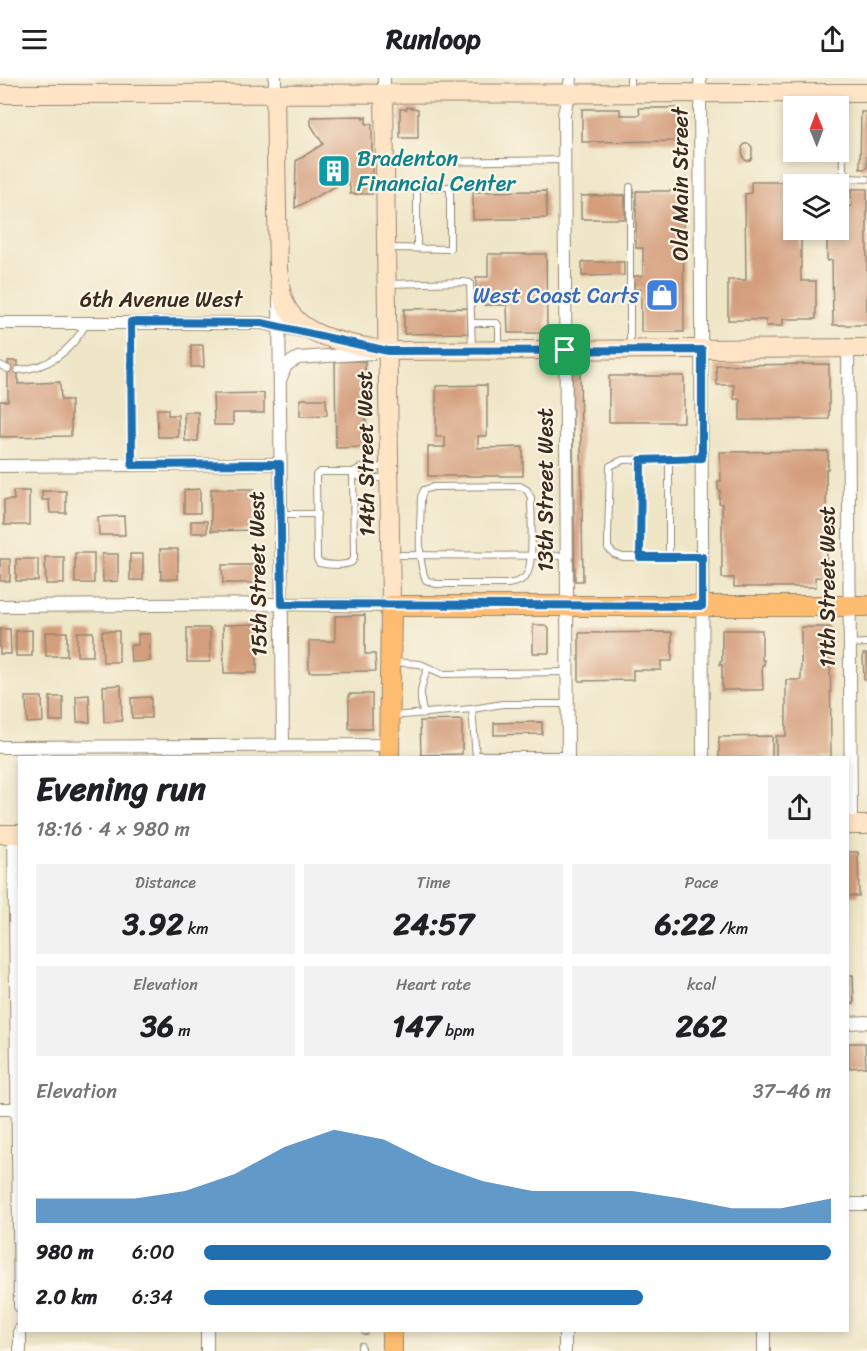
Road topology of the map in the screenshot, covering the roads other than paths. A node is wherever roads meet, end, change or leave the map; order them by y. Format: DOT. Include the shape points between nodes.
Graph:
graph roads {
  1 [pos="570,85"];
  2 [pos="630,85"];
  3 [pos="700,85"];
  4 [pos="275,86"];
  5 [pos="384,86"];
  6 [pos="841,93"];
  7 [pos="867,93"];
  8 [pos="0,94"];
  9 [pos="564,160"];
  10 [pos="427,162"];
  11 [pos="867,179"];
  12 [pos="630,187"];
  13 [pos="387,248"];
  14 [pos="417,248"];
  15 [pos="278,270"];
  16 [pos="388,284"];
  17 [pos="131,322"];
  18 [pos="87,323"];
  19 [pos="472,323"];
  20 [pos="1,325"];
  21 [pos="279,327"];
  22 [pos="322,335"];
  23 [pos="848,348"];
  24 [pos="867,348"];
  25 [pos="472,350"];
  26 [pos="565,350"];
  27 [pos="630,350"];
  28 [pos="702,350"];
  29 [pos="388,351"];
  30 [pos="499,351"];
  31 [pos="0,365"];
  32 [pos="8,369"];
  33 [pos="18,370"];
  34 [pos="279,387"];
  35 [pos="702,458"];
  36 [pos="669,459"];
  37 [pos="641,460"];
  38 [pos="280,464"];
  39 [pos="132,465"];
  40 [pos="0,466"];
  41 [pos="353,472"];
  42 [pos="390,472"];
  43 [pos="280,514"];
  44 [pos="317,514"];
  45 [pos="390,555"];
  46 [pos="421,555"];
  47 [pos="531,556"];
  48 [pos="566,556"];
  49 [pos="640,557"];
  50 [pos="669,557"];
  51 [pos="702,557"];
  52 [pos="282,604"];
  53 [pos="0,606"];
  54 [pos="391,606"];
  55 [pos="566,606"];
  56 [pos="702,606"];
  57 [pos="857,606"];
  58 [pos="867,643"];
  59 [pos="848,644"];
  60 [pos="390,662"];
  61 [pos="428,668"];
  62 [pos="567,672"];
  63 [pos="568,704"];
  64 [pos="472,709"];
  65 [pos="424,714"];
  66 [pos="390,716"];
  67 [pos="283,745"];
  68 [pos="0,747"];
  69 [pos="389,751"];
  70 [pos="476,756"];
  71 [pos="568,756"];
  72 [pos="703,756"];
  73 [pos="855,825"];
  74 [pos="11,834"];
  75 [pos="867,1022"];
  76 [pos="849,1023"];
  77 [pos="18,1075"];
  78 [pos="0,1109"];
  79 [pos="18,1109"];
  80 [pos="849,1204"];
  81 [pos="867,1204"];
  82 [pos="20,1332"];
  83 [pos="207,1332"];
  84 [pos="392,1332"];
  85 [pos="565,1332"];
  86 [pos="764,1332"];
  87 [pos="20,1351"];
  88 [pos="207,1351"];
  89 [pos="392,1351"];
  90 [pos="565,1351"];
  91 [pos="764,1351"];
  1 -- 2 [label="main road"];
  1 -- 5 [label="main road"];
  1 -- 9 [label="street, 13th Street West" via="564,115"];
  2 -- 3 [label="main road"];
  3 -- 6 [label="main road"];
  3 -- 28 [label="street, Old Main Street"];
  4 -- 5 [label="main road"];
  4 -- 8 [label="main road"];
  4 -- 15 [label="main road, 15th Street West"];
  5 -- 13 [label="main road, 14th Street West"];
  6 -- 7 [label="main road"];
  6 -- 11 [label="lane" via="843,170 855,179"];
  9 -- 10 [label="lane"];
  9 -- 26 [label="street, 13th Street West"];
  12 -- 27 [label="lane"];
  13 -- 14 [label="lane"];
  13 -- 16 [label="main road, 14th Street West"];
  14 -- 14 [label="lane" via="450,249 450,187 417,187"];
  15 -- 21 [label="street, 15th Street West"];
  15 -- 22 [label="main road, 6th Avenue West" via="288,310 301,324"];
  16 -- 19 [label="lane" via="468,282 472,288"];
  16 -- 29 [label="main road, 14th Street West"];
  17 -- 18 [label="street, 6th Avenue West"];
  17 -- 21 [label="street, 6th Avenue West" via="262,323"];
  17 -- 39 [label="lane"];
  18 -- 20 [label="street, 6th Avenue West"];
  18 -- 33 [label="lane" via="72,345 57,357 41,366"];
  19 -- 25 [label="lane"];
  19 -- 30 [label="lane" via="497,323"];
  21 -- 22 [label="street, 6th Avenue West"];
  21 -- 34 [label="street, 15th Street West"];
  22 -- 29 [label="main road, 6th Avenue West"];
  23 -- 24 [label="main road, 6th Avenue West"];
  23 -- 28 [label="main road, 6th Avenue West"];
  23 -- 57 [label="street, 11th Street West"];
  25 -- 29 [label="main road, 6th Avenue West"];
  25 -- 30 [label="main road, 6th Avenue West"];
  26 -- 27 [label="main road, 6th Avenue West"];
  26 -- 30 [label="main road, 6th Avenue West"];
  26 -- 48 [label="street, 13th Street West"];
  27 -- 28 [label="main road, 6th Avenue West"];
  28 -- 35 [label="street, Old Main Street"];
  29 -- 34 [label="street, 6th Avenue West" via="298,357 286,365"];
  29 -- 42 [label="main road, 14th Street West"];
  31 -- 32 [label="lane"];
  34 -- 38 [label="street, 15th Street West"];
  35 -- 36 [label="lane"];
  35 -- 51 [label="street, Old Main Street"];
  36 -- 37 [label="lane"];
  36 -- 50 [label="lane"];
  37 -- 49 [label="lane"];
  37 -- 49 [label="lane" via="623,460 610,466 608,537 608,548 614,554"];
  38 -- 39 [label="street"];
  38 -- 43 [label="street, 15th Street West"];
  39 -- 40 [label="street"];
  41 -- 42 [label="lane" via="360,468"];
  41 -- 42 [label="lane" via="361,478"];
  41 -- 44 [label="lane" via="316,475"];
  41 -- 44 [label="lane" via="352,562 319,563"];
  42 -- 45 [label="main road, 14th Street West"];
  43 -- 44 [label="lane"];
  43 -- 52 [label="street, 15th Street West"];
  45 -- 46 [label="lane"];
  45 -- 54 [label="main road, 14th Street West"];
  46 -- 47 [label="lane"];
  46 -- 47 [label="lane" via="426,580 436,584 519,582 528,574"];
  46 -- 47 [label="lane" via="423,490 520,486 531,498"];
  47 -- 48 [label="lane"];
  48 -- 55 [label="street, 13th Street West"];
  49 -- 50 [label="lane"];
  50 -- 51 [label="lane"];
  51 -- 56 [label="street, Old Main Street"];
  52 -- 53 [label="street"];
  52 -- 54 [label="street"];
  52 -- 67 [label="street, 15th Street West"];
  54 -- 55 [label="main road"];
  54 -- 60 [label="main road, 14th Street West"];
  55 -- 56 [label="main road"];
  55 -- 62 [label="street, 13th Street West"];
  56 -- 57 [label="main road"];
  56 -- 72 [label="street, Old Main Street"];
  57 -- 59 [label="street, 11th Street West"];
  58 -- 59 [label="lane"];
  59 -- 73 [label="street, 11th Street West"];
  60 -- 61 [label="lane"];
  60 -- 66 [label="main road, 14th Street West"];
  61 -- 62 [label="lane" via="442,674"];
  61 -- 65 [label="lane" via="420,696"];
  62 -- 63 [label="street, 13th Street West"];
  63 -- 64 [label="lane" via="503,704"];
  63 -- 71 [label="street, 13th Street West"];
  64 -- 65 [label="lane"];
  64 -- 70 [label="lane"];
  65 -- 66 [label="lane"];
  66 -- 69 [label="main road, 14th Street West"];
  67 -- 68 [label="street"];
  67 -- 69 [label="street"];
  70 -- 71 [label="lane"];
  74 -- 77 [label="street"];
  75 -- 76 [label="street"];
  78 -- 79 [label="street"];
  80 -- 81 [label="street"];
  82 -- 87 [label="street"];
  83 -- 88 [label="street"];
  84 -- 89 [label="main road"];
  85 -- 90 [label="street"];
  86 -- 91 [label="street"];
}
